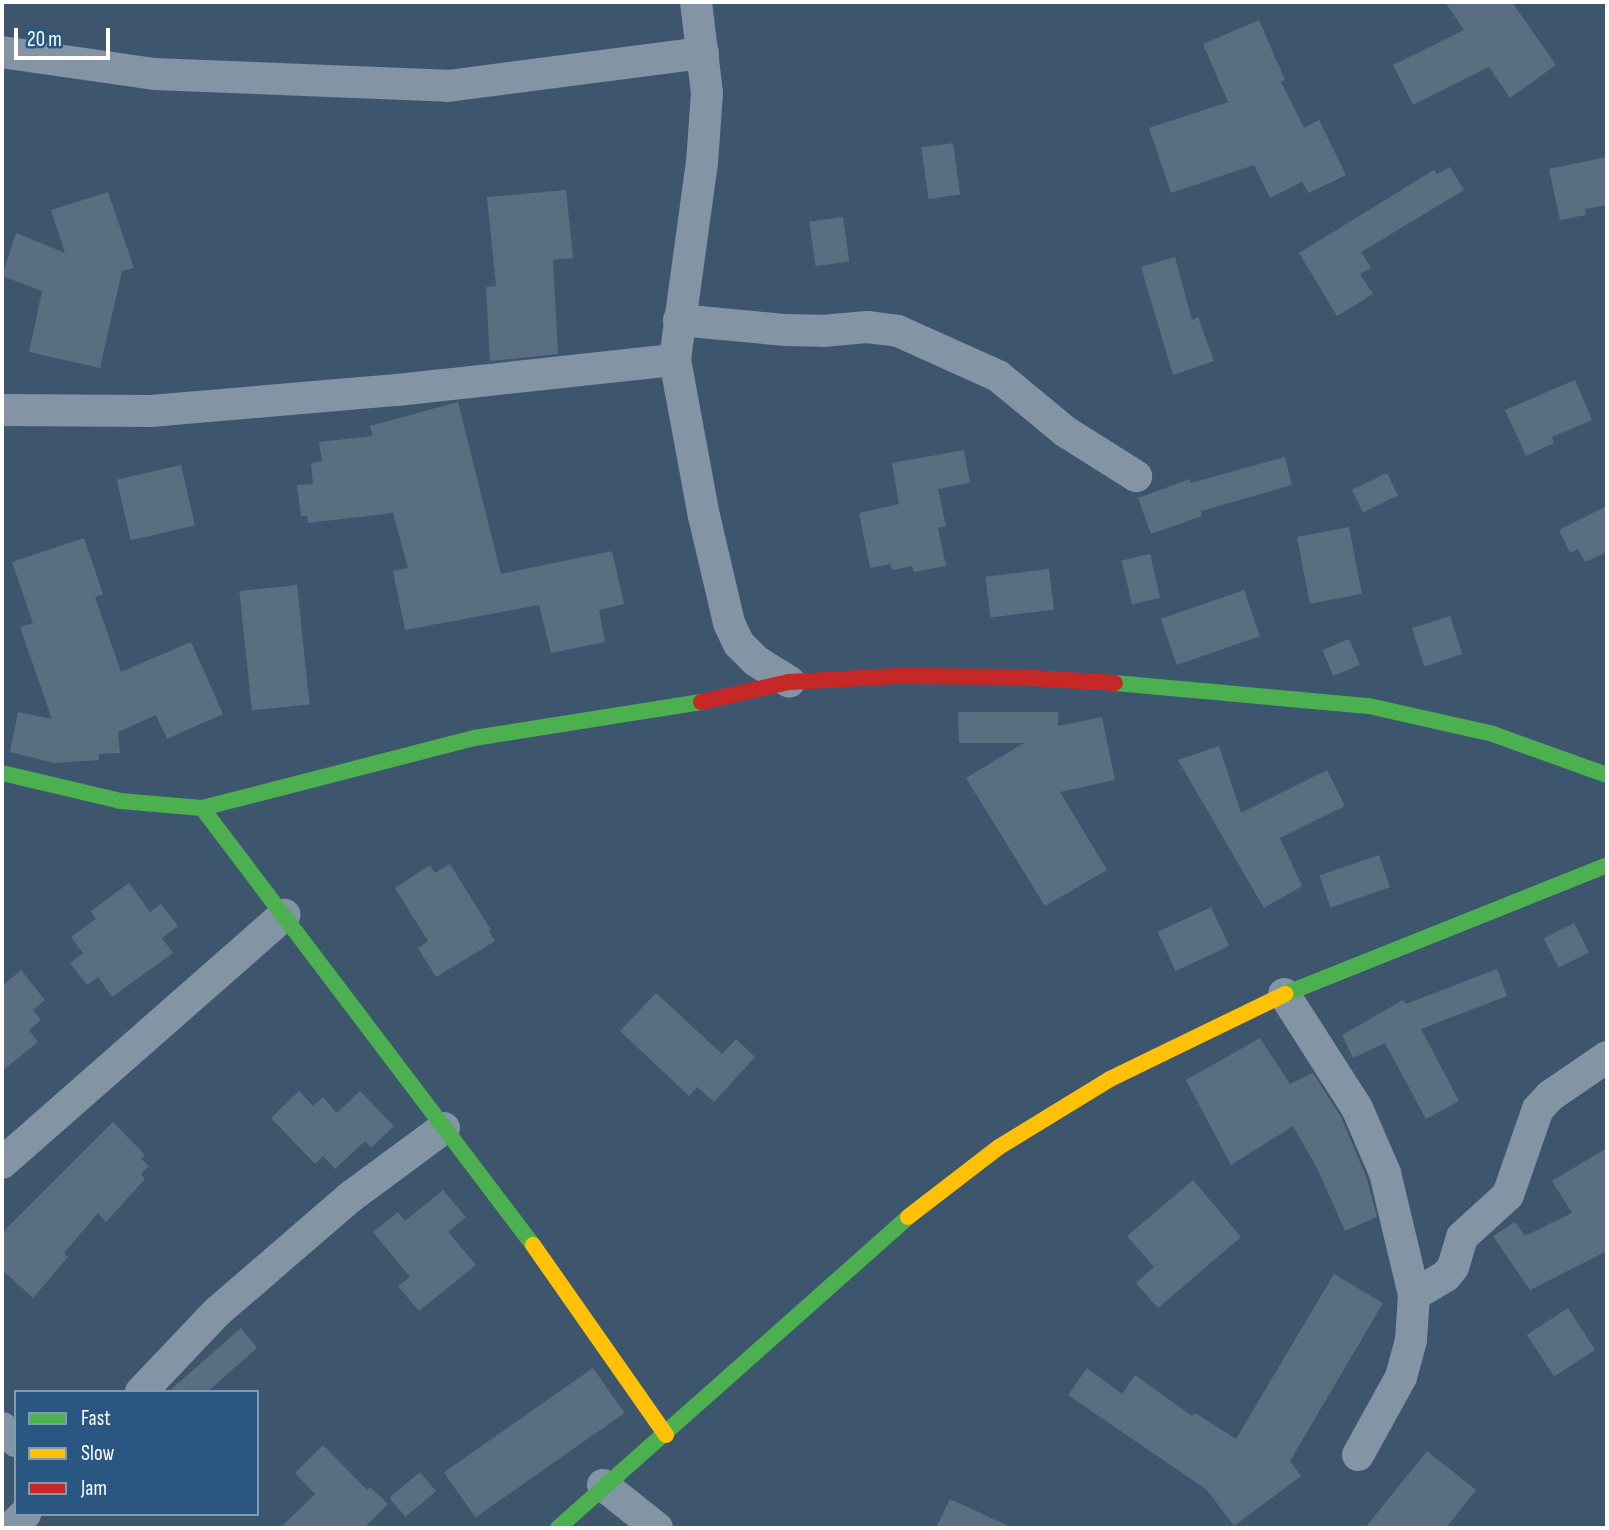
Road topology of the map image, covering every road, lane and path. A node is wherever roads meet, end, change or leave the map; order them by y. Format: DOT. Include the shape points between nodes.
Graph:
graph roads {
  1 [pos="696,2"];
  2 [pos="2,52"];
  3 [pos="703,53"];
  4 [pos="679,320"];
  5 [pos="676,359"];
  6 [pos="2,410"];
  7 [pos="1136,476"];
  8 [pos="789,682"];
  9 [pos="2,773"];
  10 [pos="1607,775"];
  11 [pos="202,808"];
  12 [pos="1607,865"];
  13 [pos="284,915"];
  14 [pos="1284,994"];
  15 [pos="1607,1057"];
  16 [pos="444,1128"];
  17 [pos="2,1163"];
  18 [pos="1414,1295"];
  19 [pos="143,1390"];
  20 [pos="666,1435"];
  21 [pos="1358,1455"];
  22 [pos="603,1485"];
  23 [pos="558,1528"];
  24 [pos="657,1528"];
  1 -- 3 [label="street"];
  2 -- 3 [label="street" via="153,74 448,86"];
  3 -- 4 [label="street" via="707,93 702,162"];
  4 -- 5 [label="street"];
  4 -- 7 [label="street" via="784,330 867,327 898,331 998,376 1066,432"];
  5 -- 6 [label="street" via="151,411"];
  5 -- 8 [label="street" via="729,623 739,644"];
  8 -- 10 [label="street" via="899,676 1014,677 1369,706 1493,734"];
  8 -- 11 [label="street" via="681,707 474,738"];
  9 -- 11 [label="street" via="120,801"];
  11 -- 13 [label="street"];
  12 -- 14 [label="street"];
  13 -- 16 [label="street"];
  13 -- 17 [label="street"];
  14 -- 18 [label="street" via="1357,1108 1385,1173"];
  14 -- 20 [label="street" via="1111,1079 999,1147 908,1217"];
  15 -- 18 [label="street" via="1538,1109 1508,1195 1462,1237 1446,1276"];
  16 -- 19 [label="street" via="349,1198 227,1303"];
  16 -- 20 [label="street" via="550,1268"];
  18 -- 21 [label="street" via="1411,1340 1401,1377"];
  20 -- 22 [label="street"];
  22 -- 23 [label="street"];
  22 -- 24 [label="street"];
}
